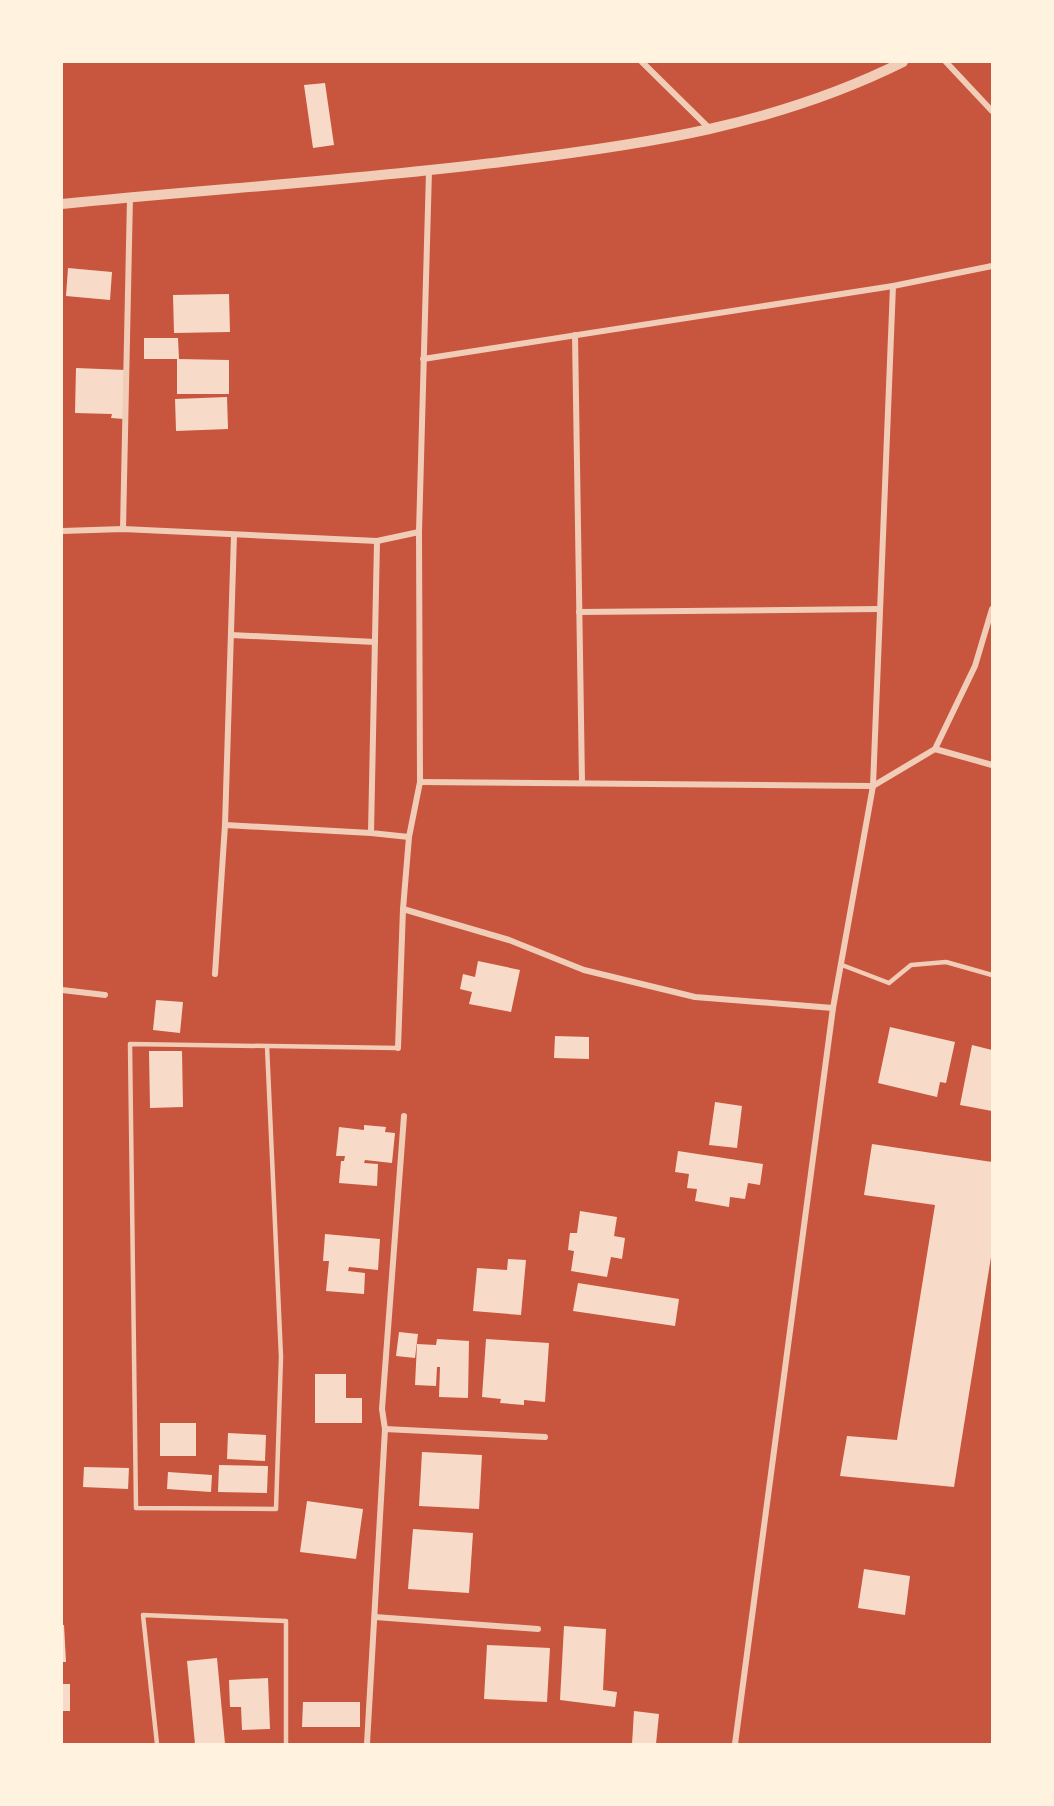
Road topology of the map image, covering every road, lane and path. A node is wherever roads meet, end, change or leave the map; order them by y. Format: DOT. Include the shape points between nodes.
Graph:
graph roads {
  1 [pos="642,62"];
  2 [pos="903,62"];
  3 [pos="946,62"];
  4 [pos="993,111"];
  5 [pos="711,130"];
  6 [pos="429,171"];
  7 [pos="130,197"];
  8 [pos="62,204"];
  9 [pos="993,266"];
  10 [pos="893,286"];
  11 [pos="575,335"];
  12 [pos="423,359"];
  13 [pos="123,529"];
  14 [pos="62,531"];
  15 [pos="420,532"];
  16 [pos="234,535"];
  17 [pos="377,541"];
  18 [pos="880,609"];
  19 [pos="993,609"];
  20 [pos="579,612"];
  21 [pos="231,635"];
  22 [pos="375,642"];
  23 [pos="935,748"];
  24 [pos="993,765"];
  25 [pos="420,782"];
  26 [pos="582,782"];
  27 [pos="873,786"];
  28 [pos="225,825"];
  29 [pos="371,833"];
  30 [pos="409,837"];
  31 [pos="403,909"];
  32 [pos="842,965"];
  33 [pos="215,974"];
  34 [pos="993,975"];
  35 [pos="62,990"];
  36 [pos="105,995"];
  37 [pos="833,1008"];
  38 [pos="267,1046"];
  39 [pos="398,1048"];
  40 [pos="404,1116"];
  41 [pos="385,1429"];
  42 [pos="545,1437"];
  43 [pos="375,1617"];
  44 [pos="538,1629"];
  45 [pos="157,1744"];
  46 [pos="286,1744"];
  47 [pos="367,1744"];
  48 [pos="735,1744"];
  1 -- 5 [label="street"];
  2 -- 5 [label="street" via="805,105"];
  3 -- 4 [label="street"];
  5 -- 6 [label="street" via="579,153"];
  6 -- 7 [label="street"];
  6 -- 12 [label="street"];
  7 -- 8 [label="street"];
  7 -- 13 [label="street"];
  9 -- 10 [label="street"];
  10 -- 11 [label="street"];
  10 -- 18 [label="street"];
  11 -- 12 [label="street"];
  11 -- 20 [label="street"];
  12 -- 15 [label="street"];
  13 -- 14 [label="street"];
  13 -- 16 [label="street"];
  15 -- 17 [label="street"];
  15 -- 25 [label="street"];
  16 -- 17 [label="street"];
  16 -- 21 [label="street"];
  17 -- 22 [label="street"];
  18 -- 20 [label="street"];
  18 -- 27 [label="street"];
  19 -- 23 [label="street" via="975,666"];
  20 -- 26 [label="street"];
  21 -- 22 [label="street"];
  21 -- 28 [label="street"];
  22 -- 29 [label="street"];
  23 -- 24 [label="street"];
  23 -- 27 [label="street"];
  25 -- 26 [label="street"];
  25 -- 30 [label="street"];
  26 -- 27 [label="street"];
  27 -- 32 [label="street"];
  28 -- 29 [label="street"];
  28 -- 33 [label="street"];
  29 -- 30 [label="street"];
  30 -- 31 [label="street"];
  31 -- 37 [label="street" via="509,940 584,970 683,994"];
  31 -- 39 [label="street"];
  32 -- 34 [label="lane" via="888,983 910,965 946,962"];
  32 -- 37 [label="street"];
  35 -- 36 [label="street"];
  37 -- 48 [label="street"];
  38 -- 38 [label="lane" via="281,1357 276,1509 136,1508 130,1044"];
  38 -- 39 [label="lane"];
  40 -- 41 [label="street" via="382,1409"];
  41 -- 42 [label="street"];
  41 -- 43 [label="street"];
  43 -- 44 [label="street"];
  43 -- 47 [label="street"];
  45 -- 46 [label="lane" via="143,1615 286,1621"];
}
